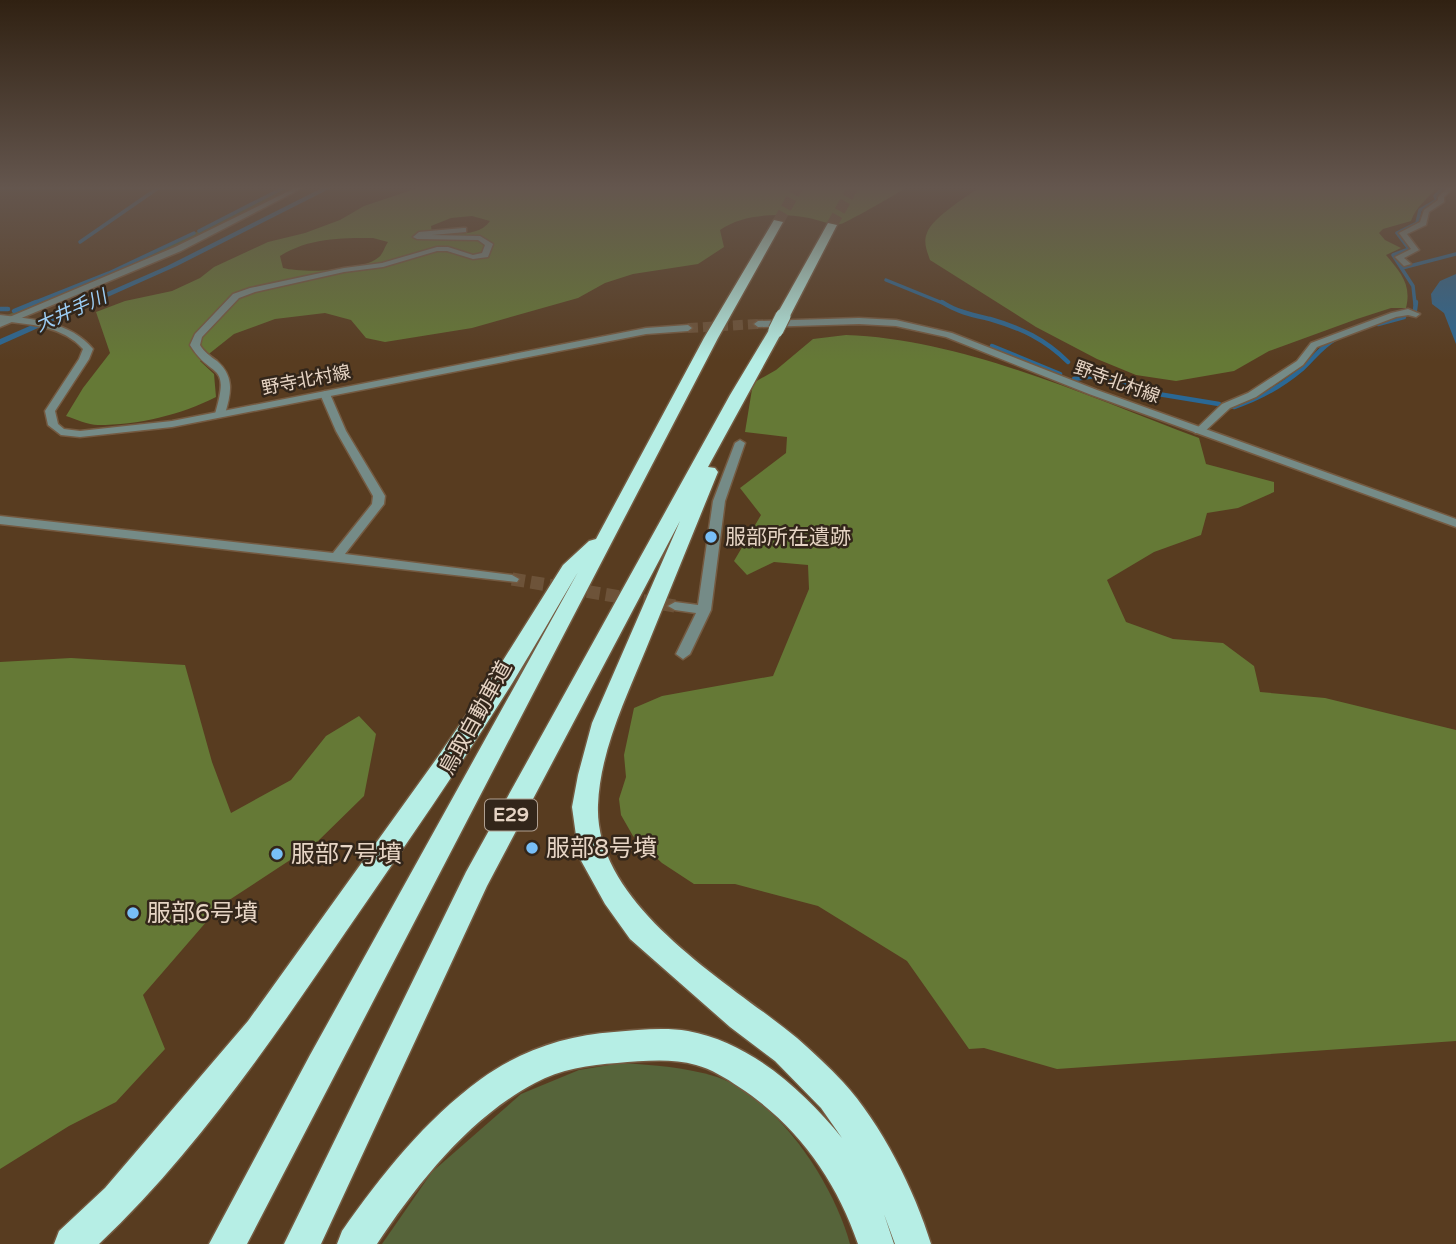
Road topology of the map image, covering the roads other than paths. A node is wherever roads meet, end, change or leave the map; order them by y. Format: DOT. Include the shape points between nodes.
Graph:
graph roads {
  1 [pos="186,245"];
  2 [pos="489,245"];
  3 [pos="763,245"];
  4 [pos="821,245"];
  5 [pos="1412,245"];
  6 [pos="1407,264"];
  7 [pos="1416,314"];
  8 [pos="7,321"];
  9 [pos="758,324"];
  10 [pos="688,328"];
  11 [pos="325,394"];
  12 [pos="738,395"];
  13 [pos="220,414"];
  14 [pos="1199,431"];
  15 [pos="740,443"];
  16 [pos="0,520"];
  17 [pos="1456,523"];
  18 [pos="610,531"];
  19 [pos="336,557"];
  20 [pos="512,579"];
  21 [pos="675,606"];
  22 [pos="704,610"];
  23 [pos="683,654"];
  24 [pos="72,1244"];
  25 [pos="227,1244"];
  26 [pos="302,1244"];
  27 [pos="355,1244"];
  28 [pos="876,1244"];
  29 [pos="913,1244"];
  1 -- 8 [label="street"];
  2 -- 13 [label="street" via="485,255 437,249 236,296 195,345 223,372 228,386"];
  3 -- 18 [label="highway, 鳥取自動車道 / E29" via="738,284"];
  4 -- 12 [label="highway, E29, bridge"];
  5 -- 6 [label="street" via="1415,250 1399,257"];
  7 -- 14 [label="street" via="1394,315 1314,345 1300,363 1252,395 1226,406"];
  8 -- 13 [label="street, 野寺北村線" via="58,330 88,349 50,411 61,432 116,432"];
  9 -- 14 [label="street, 野寺北村線" via="859,321 924,328"];
  10 -- 11 [label="street, 野寺北村線" via="646,331"];
  11 -- 13 [label="street, 野寺北村線"];
  11 -- 19 [label="street" via="379,496 378,504"];
  12 -- 26 [label="highway, E29" via="476,880"];
  12 -- 29 [label="highway" via="604,723 585,807 593,857 640,930 786,1050 833,1096 873,1153"];
  14 -- 17 [label="street, 野寺北村線"];
  15 -- 22 [label="street" via="719,501"];
  16 -- 19 [label="street"];
  18 -- 24 [label="highway" via="570,569 446,765 259,1032 118,1201"];
  18 -- 25 [label="highway, 鳥取自動車道 / E29"];
  19 -- 20 [label="street"];
  21 -- 22 [label="street"];
  22 -- 23 [label="street"];
  27 -- 28 [label="highway" via="403,1176 458,1120 511,1079 579,1051 658,1045 704,1051 757,1079 799,1113 846,1170"];
}
